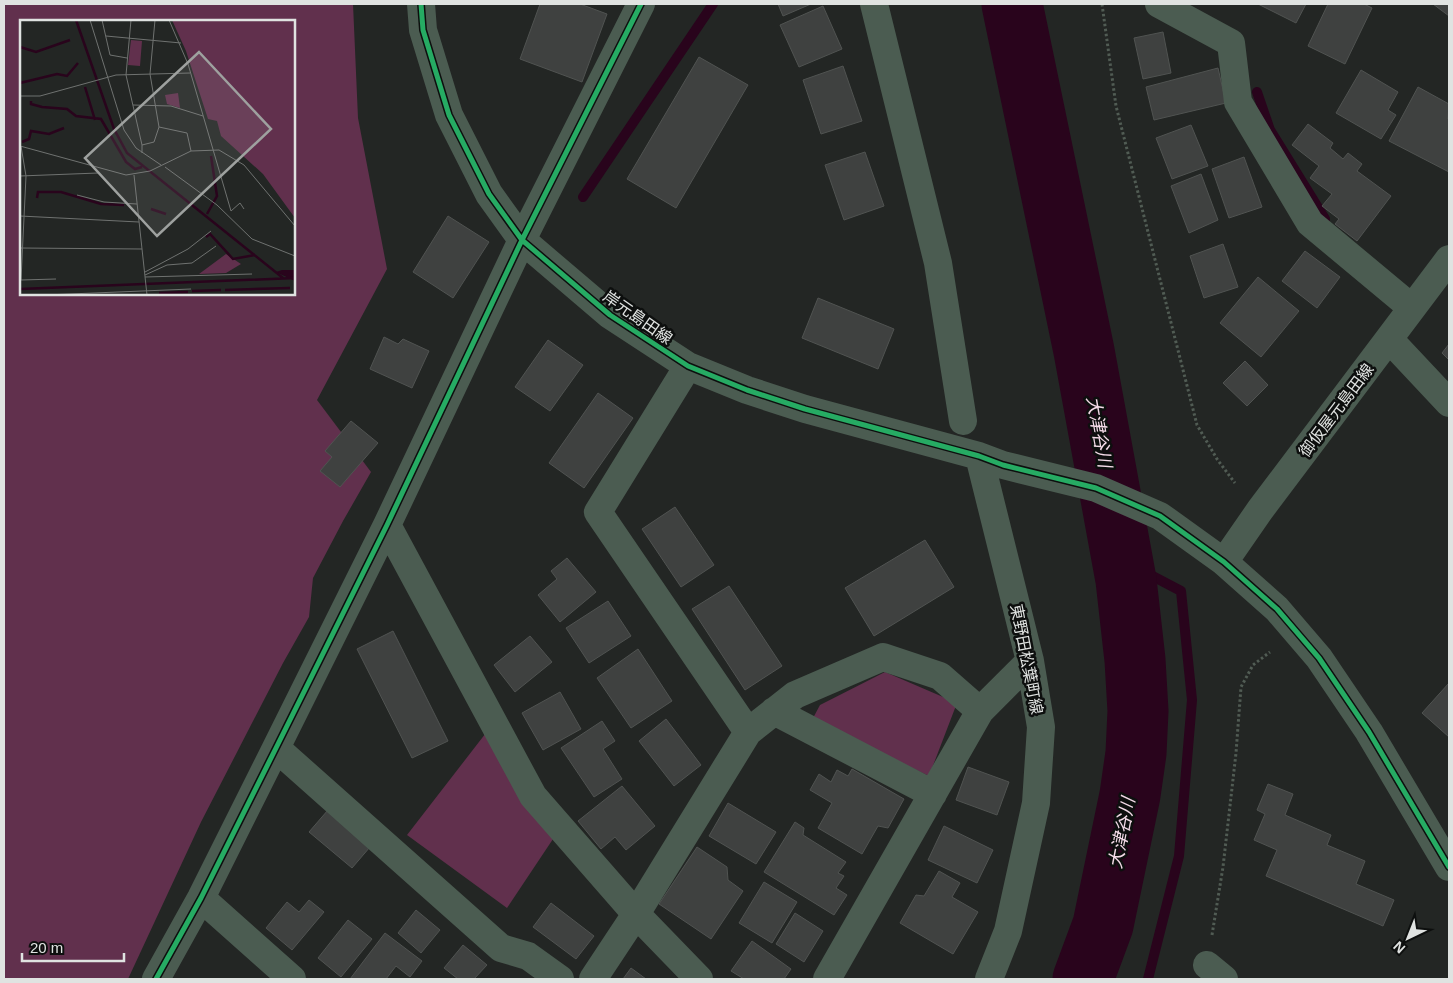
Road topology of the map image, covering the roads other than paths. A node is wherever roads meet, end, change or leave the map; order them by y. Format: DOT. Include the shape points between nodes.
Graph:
graph roads {
  1 [pos="420,4"];
  2 [pos="641,4"];
  3 [pos="874,4"];
  4 [pos="1159,4"];
  5 [pos="522,240"];
  6 [pos="1449,259"];
  7 [pos="1412,308"];
  8 [pos="1389,339"];
  9 [pos="688,366"];
  10 [pos="1449,403"];
  11 [pos="963,421"];
  12 [pos="991,461"];
  13 [pos="387,524"];
  14 [pos="1224,562"];
  15 [pos="1030,661"];
  16 [pos="774,711"];
  17 [pos="980,711"];
  18 [pos="748,732"];
  19 [pos="276,748"];
  20 [pos="933,794"];
  21 [pos="1449,867"];
  22 [pos="201,898"];
  23 [pos="636,914"];
  24 [pos="156,979"];
  25 [pos="292,979"];
  26 [pos="560,979"];
  27 [pos="593,979"];
  28 [pos="699,979"];
  29 [pos="827,979"];
  30 [pos="989,979"];
  1 -- 5 [label="street, 岸元島田線" via="423,30 449,115 489,194"];
  2 -- 5 [label="street"];
  3 -- 11 [label="street" via="938,263"];
  4 -- 7 [label="street" via="1231,43 1238,102 1310,223"];
  5 -- 9 [label="street, 岸元島田線" via="610,314"];
  5 -- 13 [label="street"];
  6 -- 7 [label="street, 御仮屋元島田線"];
  7 -- 8 [label="street, 御仮屋元島田線"];
  8 -- 10 [label="street"];
  8 -- 14 [label="street, 御仮屋元島田線"];
  9 -- 12 [label="street, 岸元島田線" via="804,409"];
  9 -- 18 [label="street" via="598,512"];
  12 -- 14 [label="street, 岸元島田線" via="1096,488 1160,516"];
  12 -- 15 [label="street, 東野田松葉町線"];
  13 -- 19 [label="street"];
  13 -- 23 [label="street" via="533,796"];
  14 -- 21 [label="street, 岸元島田線" via="1277,609 1320,658"];
  15 -- 17 [label="street"];
  15 -- 30 [label="street, 東野田松葉町線" via="1041,727 1036,803 1008,931"];
  16 -- 17 [label="street" via="795,695 883,657 940,676"];
  16 -- 18 [label="street"];
  16 -- 20 [label="street"];
  17 -- 20 [label="street"];
  18 -- 23 [label="street"];
  19 -- 22 [label="street"];
  19 -- 26 [label="street" via="501,948 528,956"];
  20 -- 29 [label="street"];
  22 -- 24 [label="street"];
  22 -- 25 [label="street"];
  23 -- 27 [label="street"];
  23 -- 28 [label="street"];
}
